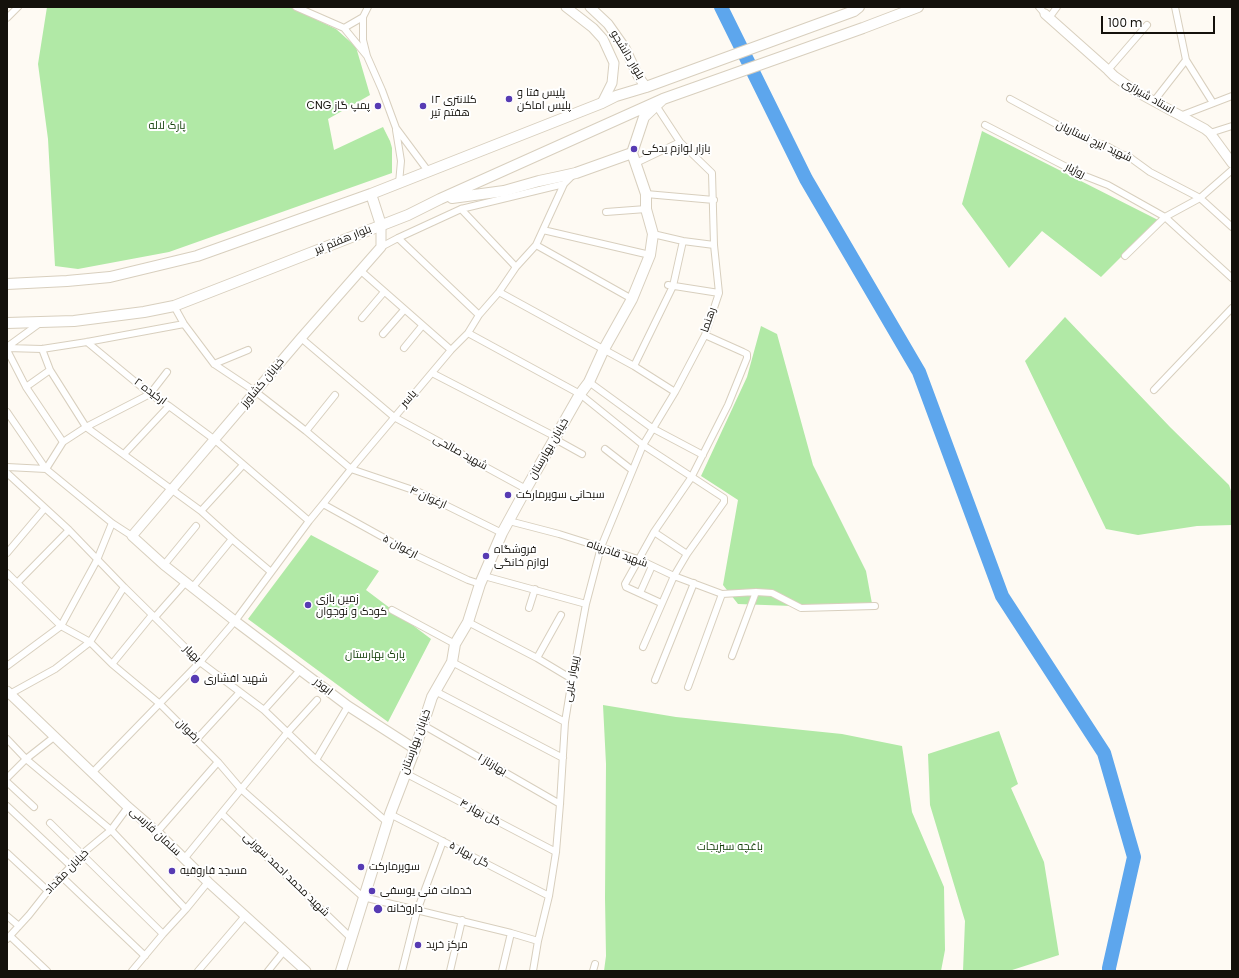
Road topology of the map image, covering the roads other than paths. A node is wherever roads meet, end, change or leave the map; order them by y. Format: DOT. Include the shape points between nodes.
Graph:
graph roads {
  1 [pos="18,7"];
  2 [pos="298,7"];
  3 [pos="368,7"];
  4 [pos="566,7"];
  5 [pos="590,7"];
  6 [pos="918,7"];
  7 [pos="1057,7"];
  8 [pos="1175,7"];
  9 [pos="855,8"];
  10 [pos="1044,13"];
  11 [pos="362,17"];
  12 [pos="7,18"];
  13 [pos="1147,25"];
  14 [pos="344,28"];
  15 [pos="367,56"];
  16 [pos="1186,60"];
  17 [pos="1108,70"];
  18 [pos="646,87"];
  19 [pos="1232,96"];
  20 [pos="663,99"];
  21 [pos="1010,99"];
  22 [pos="1154,101"];
  23 [pos="602,103"];
  24 [pos="1212,103"];
  25 [pos="658,110"];
  26 [pos="1180,116"];
  27 [pos="985,125"];
  28 [pos="1232,126"];
  29 [pos="396,128"];
  30 [pos="1210,133"];
  31 [pos="680,142"];
  32 [pos="634,158"];
  33 [pos="1232,163"];
  34 [pos="1232,170"];
  35 [pos="428,171"];
  36 [pos="576,173"];
  37 [pos="399,183"];
  38 [pos="564,184"];
  39 [pos="371,194"];
  40 [pos="646,194"];
  41 [pos="1200,198"];
  42 [pos="440,199"];
  43 [pos="714,200"];
  44 [pos="461,209"];
  45 [pos="646,209"];
  46 [pos="606,212"];
  47 [pos="1165,217"];
  48 [pos="381,225"];
  49 [pos="1232,227"];
  50 [pos="543,230"];
  51 [pos="652,234"];
  52 [pos="398,238"];
  53 [pos="683,241"];
  54 [pos="536,245"];
  55 [pos="714,245"];
  56 [pos="381,247"];
  57 [pos="650,255"];
  58 [pos="1125,256"];
  59 [pos="516,267"];
  60 [pos="361,271"];
  61 [pos="1232,278"];
  62 [pos="7,284"];
  63 [pos="671,285"];
  64 [pos="384,292"];
  65 [pos="499,292"];
  66 [pos="719,293"];
  67 [pos="632,299"];
  68 [pos="174,306"];
  69 [pos="1232,308"];
  70 [pos="404,310"];
  71 [pos="479,315"];
  72 [pos="362,318"];
  73 [pos="7,322"];
  74 [pos="38,324"];
  75 [pos="184,324"];
  76 [pos="422,326"];
  77 [pos="7,328"];
  78 [pos="468,333"];
  79 [pos="384,334"];
  80 [pos="705,335"];
  81 [pos="301,338"];
  82 [pos="87,342"];
  83 [pos="7,348"];
  84 [pos="404,348"];
  85 [pos="42,349"];
  86 [pos="604,349"];
  87 [pos="248,350"];
  88 [pos="451,350"];
  89 [pos="214,364"];
  90 [pos="634,366"];
  91 [pos="50,370"];
  92 [pos="167,372"];
  93 [pos="432,374"];
  94 [pos="589,382"];
  95 [pos="26,386"];
  96 [pos="1154,390"];
  97 [pos="256,392"];
  98 [pos="675,392"];
  99 [pos="150,394"];
  100 [pos="580,394"];
  101 [pos="335,395"];
  102 [pos="169,406"];
  103 [pos="7,412"];
  104 [pos="394,417"];
  105 [pos="86,427"];
  106 [pos="652,428"];
  107 [pos="306,431"];
  108 [pos="556,438"];
  109 [pos="215,440"];
  110 [pos="62,442"];
  111 [pos="643,445"];
  112 [pos="605,449"];
  113 [pos="124,454"];
  114 [pos="582,454"];
  115 [pos="703,455"];
  116 [pos="243,465"];
  117 [pos="7,467"];
  118 [pos="46,469"];
  119 [pos="351,469"];
  120 [pos="632,470"];
  121 [pos="7,473"];
  122 [pos="691,478"];
  123 [pos="171,489"];
  124 [pos="526,489"];
  125 [pos="324,504"];
  126 [pos="45,508"];
  127 [pos="201,511"];
  128 [pos="309,521"];
  129 [pos="509,521"];
  130 [pos="112,523"];
  131 [pos="196,526"];
  132 [pos="69,530"];
  133 [pos="654,532"];
  134 [pos="502,533"];
  135 [pos="132,536"];
  136 [pos="232,539"];
  137 [pos="601,547"];
  138 [pos="7,554"];
  139 [pos="687,554"];
  140 [pos="638,559"];
  141 [pos="97,560"];
  142 [pos="164,566"];
  143 [pos="652,566"];
  144 [pos="271,572"];
  145 [pos="7,573"];
  146 [pos="674,576"];
  147 [pos="482,580"];
  148 [pos="17,583"];
  149 [pos="694,583"];
  150 [pos="189,585"];
  151 [pos="124,587"];
  152 [pos="535,589"];
  153 [pos="756,592"];
  154 [pos="640,593"];
  155 [pos="722,594"];
  156 [pos="661,603"];
  157 [pos="586,604"];
  158 [pos="875,606"];
  159 [pos="529,608"];
  160 [pos="392,610"];
  161 [pos="561,615"];
  162 [pos="154,616"];
  163 [pos="234,621"];
  164 [pos="468,622"];
  165 [pos="61,626"];
  166 [pos="90,642"];
  167 [pos="454,644"];
  168 [pos="643,647"];
  169 [pos="732,656"];
  170 [pos="537,658"];
  171 [pos="200,662"];
  172 [pos="452,662"];
  173 [pos="112,664"];
  174 [pos="7,666"];
  175 [pos="301,669"];
  176 [pos="572,679"];
  177 [pos="655,680"];
  178 [pos="688,687"];
  179 [pos="435,691"];
  180 [pos="240,692"];
  181 [pos="8,694"];
  182 [pos="317,700"];
  183 [pos="160,704"];
  184 [pos="348,706"];
  185 [pos="264,710"];
  186 [pos="565,722"];
  187 [pos="423,725"];
  188 [pos="287,732"];
  189 [pos="54,737"];
  190 [pos="7,739"];
  191 [pos="196,740"];
  192 [pos="415,749"];
  193 [pos="563,758"];
  194 [pos="26,759"];
  195 [pos="316,760"];
  196 [pos="218,762"];
  197 [pos="93,772"];
  198 [pos="405,773"];
  199 [pos="7,778"];
  200 [pos="7,782"];
  201 [pos="241,789"];
  202 [pos="560,804"];
  203 [pos="7,806"];
  204 [pos="34,807"];
  205 [pos="128,807"];
  206 [pos="222,814"];
  207 [pos="389,818"];
  208 [pos="50,823"];
  209 [pos="111,830"];
  210 [pos="157,832"];
  211 [pos="443,841"];
  212 [pos="556,852"];
  213 [pos="7,853"];
  214 [pos="82,854"];
  215 [pos="184,859"];
  216 [pos="71,866"];
  217 [pos="61,876"];
  218 [pos="208,882"];
  219 [pos="48,891"];
  220 [pos="548,896"];
  221 [pos="363,897"];
  222 [pos="186,909"];
  223 [pos="417,911"];
  224 [pos="7,916"];
  225 [pos="245,916"];
  226 [pos="462,920"];
  227 [pos="19,926"];
  228 [pos="511,933"];
  229 [pos="162,934"];
  230 [pos="350,937"];
  231 [pos="9,938"];
  232 [pos="538,941"];
  233 [pos="284,951"];
  234 [pos="145,956"];
  235 [pos="595,964"];
  236 [pos="47,971"];
  237 [pos="132,971"];
  238 [pos="198,971"];
  239 [pos="268,971"];
  240 [pos="306,971"];
  241 [pos="341,971"];
  242 [pos="402,971"];
  243 [pos="450,971"];
  244 [pos="502,971"];
  245 [pos="534,971"];
  246 [pos="593,971"];
  1 -- 12 [label="street"];
  2 -- 14 [label="street"];
  3 -- 11 [label="street"];
  4 -- 23 [label="street, بلوار دانشجو" via="593,28 602,39 614,63 612,83"];
  5 -- 18 [label="street, بلوار دانشجو" via="608,24 625,48"];
  6 -- 20 [label="main road, بلوار هفتم تیر"];
  7 -- 10 [label="street"];
  8 -- 16 [label="street"];
  9 -- 18 [label="main road"];
  10 -- 17 [label="street, استاد شیرازی"];
  11 -- 14 [label="street"];
  11 -- 15 [label="street"];
  13 -- 17 [label="street"];
  14 -- 15 [label="street"];
  15 -- 29 [label="street"];
  16 -- 22 [label="street"];
  16 -- 24 [label="street"];
  17 -- 22 [label="street, استاد شیرازی" via="1124,84"];
  18 -- 23 [label="main road"];
  19 -- 24 [label="street"];
  20 -- 32 [label="main road" via="644,117"];
  20 -- 42 [label="main road, بلوار هفتم تیر"];
  21 -- 41 [label="street, شهید ایرج نستاریان" via="1092,142 1128,156 1150,172"];
  22 -- 26 [label="street, استاد شیرازی"];
  23 -- 35 [label="main road"];
  24 -- 26 [label="street"];
  25 -- 31 [label="street, رهنما"];
  26 -- 30 [label="street, استاد شیرازی"];
  27 -- 47 [label="street, روژیار"];
  28 -- 30 [label="street"];
  29 -- 35 [label="street"];
  29 -- 37 [label="street" via="401,161"];
  30 -- 33 [label="street, استاد شیرازی"];
  31 -- 32 [label="street"];
  31 -- 43 [label="street, رهنما" via="712,173"];
  32 -- 36 [label="main road"];
  32 -- 40 [label="main road, خیابان بهارستان"];
  34 -- 41 [label="street"];
  35 -- 37 [label="main road"];
  36 -- 38 [label="street, یاسر"];
  36 -- 42 [label="main road" via="504,191"];
  37 -- 39 [label="main road"];
  38 -- 44 [label="street"];
  38 -- 50 [label="street, یاسر"];
  39 -- 48 [label="main road"];
  39 -- 62 [label="main road" via="197,256 110,277"];
  40 -- 43 [label="street"];
  40 -- 45 [label="main road, خیابان بهارستان"];
  41 -- 47 [label="street"];
  41 -- 49 [label="street, شهید ایرج نستاریان"];
  42 -- 48 [label="main road, بلوار هفتم تیر"];
  43 -- 55 [label="street, رهنما"];
  44 -- 52 [label="street"];
  44 -- 59 [label="street"];
  45 -- 46 [label="street"];
  45 -- 51 [label="main road, خیابان بهارستان"];
  47 -- 58 [label="street"];
  47 -- 61 [label="street, روژیار"];
  48 -- 56 [label="street"];
  48 -- 68 [label="main road, بلوار هفتم تیر"];
  50 -- 54 [label="street, یاسر"];
  50 -- 57 [label="street"];
  51 -- 53 [label="street"];
  51 -- 57 [label="main road, خیابان بهارستان"];
  52 -- 56 [label="street"];
  52 -- 71 [label="street"];
  53 -- 55 [label="street"];
  53 -- 63 [label="street"];
  54 -- 59 [label="street, یاسر"];
  54 -- 67 [label="street"];
  55 -- 66 [label="street, رهنما"];
  56 -- 60 [label="street, خیابان کشاورز"];
  57 -- 67 [label="main road, خیابان بهارستان"];
  59 -- 65 [label="street, یاسر"];
  60 -- 64 [label="street"];
  60 -- 81 [label="street, خیابان کشاورز"];
  63 -- 66 [label="street"];
  63 -- 90 [label="street"];
  64 -- 70 [label="street"];
  64 -- 72 [label="street"];
  65 -- 71 [label="street, یاسر"];
  65 -- 86 [label="street"];
  66 -- 80 [label="street, رهنما"];
  67 -- 86 [label="main road, خیابان بهارستان"];
  68 -- 74 [label="main road, بلوار هفتم تیر"];
  68 -- 75 [label="street"];
  69 -- 96 [label="street"];
  70 -- 76 [label="street"];
  70 -- 79 [label="street"];
  71 -- 78 [label="street, یاسر"];
  73 -- 74 [label="main road, بلوار هفتم تیر"];
  74 -- 77 [label="street"];
  74 -- 83 [label="street"];
  75 -- 82 [label="street"];
  75 -- 89 [label="street"];
  76 -- 84 [label="street"];
  76 -- 88 [label="street"];
  78 -- 88 [label="street, یاسر"];
  78 -- 100 [label="street"];
  80 -- 98 [label="street, رهنما"];
  80 -- 115 [label="street" via="747,354 747,358 728,405"];
  81 -- 97 [label="street, خیابان کشاورز"];
  81 -- 104 [label="street, شهید صالحی"];
  82 -- 85 [label="street"];
  82 -- 99 [label="street, ارکیده ۲"];
  83 -- 85 [label="street"];
  83 -- 95 [label="street"];
  85 -- 91 [label="street"];
  86 -- 90 [label="street"];
  86 -- 94 [label="main road, خیابان بهارستان"];
  87 -- 89 [label="street"];
  88 -- 93 [label="street, یاسر"];
  89 -- 97 [label="street"];
  90 -- 98 [label="street"];
  91 -- 95 [label="street"];
  91 -- 105 [label="street"];
  92 -- 99 [label="street"];
  93 -- 104 [label="street, یاسر"];
  93 -- 108 [label="street"];
  94 -- 100 [label="main road, خیابان بهارستان"];
  94 -- 106 [label="street"];
  95 -- 110 [label="street"];
  97 -- 107 [label="street"];
  97 -- 109 [label="street, خیابان کشاورز"];
  98 -- 106 [label="street, رهنما"];
  99 -- 102 [label="street, ارکیده ۲"];
  99 -- 105 [label="street"];
  100 -- 108 [label="main road, خیابان بهارستان"];
  100 -- 111 [label="street"];
  101 -- 107 [label="street"];
  102 -- 109 [label="street, ارکیده ۲"];
  102 -- 113 [label="street"];
  103 -- 118 [label="street"];
  104 -- 119 [label="street, یاسر"];
  104 -- 124 [label="street, شهید صالحی"];
  105 -- 110 [label="street"];
  105 -- 113 [label="street"];
  106 -- 111 [label="street, ریبوار غربی"];
  106 -- 115 [label="street"];
  107 -- 119 [label="street"];
  108 -- 114 [label="street"];
  108 -- 124 [label="main road, خیابان بهارستان"];
  109 -- 116 [label="street, ارکیده ۲"];
  109 -- 123 [label="street, خیابان کشاورز"];
  110 -- 118 [label="street"];
  111 -- 120 [label="street, ریبوار غربی"];
  111 -- 122 [label="street"];
  112 -- 120 [label="street"];
  113 -- 123 [label="street"];
  115 -- 122 [label="street"];
  116 -- 127 [label="street"];
  116 -- 128 [label="street, ارکیده ۲"];
  117 -- 118 [label="street"];
  118 -- 130 [label="street"];
  119 -- 125 [label="street, یاسر"];
  119 -- 134 [label="street, ارغوان ۴" via="419,492"];
  120 -- 137 [label="street, ریبوار غربی"];
  121 -- 126 [label="street, بهیار"];
  122 -- 133 [label="street"];
  122 -- 139 [label="street" via="724,498 724,502"];
  123 -- 127 [label="street"];
  123 -- 135 [label="street, خیابان کشاورز"];
  124 -- 129 [label="main road, خیابان بهارستان"];
  125 -- 128 [label="street, یاسر"];
  125 -- 147 [label="street, ارغوان ۵" via="415,555 468,580"];
  126 -- 132 [label="street, بهیار"];
  126 -- 138 [label="street"];
  127 -- 136 [label="street"];
  128 -- 144 [label="street, یاسر"];
  129 -- 134 [label="main road, خیابان بهارستان"];
  129 -- 137 [label="street, شهید قادرپناه"];
  130 -- 135 [label="street"];
  130 -- 141 [label="street"];
  131 -- 142 [label="street"];
  132 -- 141 [label="street, بهیار"];
  132 -- 148 [label="street"];
  133 -- 139 [label="street"];
  133 -- 140 [label="street"];
  134 -- 147 [label="main road, خیابان بهارستان"];
  135 -- 142 [label="street, ابوذر"];
  136 -- 144 [label="street"];
  136 -- 150 [label="street"];
  137 -- 140 [label="street, شهید قادرپناه"];
  137 -- 157 [label="street, ریبوار غربی"];
  139 -- 146 [label="street"];
  140 -- 143 [label="street, شهید قادرپناه"];
  140 -- 154 [label="street" via="625,586"];
  141 -- 151 [label="street, بهیار"];
  141 -- 165 [label="street"];
  142 -- 150 [label="street, ابوذر"];
  143 -- 146 [label="street, شهید قادرپناه"];
  143 -- 154 [label="street"];
  144 -- 163 [label="street, یاسر"];
  145 -- 148 [label="street, رضوان"];
  146 -- 149 [label="street, شهید قادرپناه"];
  146 -- 156 [label="street"];
  147 -- 152 [label="street, ارغوان ۵"];
  147 -- 164 [label="main road, خیابان بهارستان"];
  148 -- 165 [label="street, رضوان"];
  149 -- 155 [label="street, شهید قادرپناه"];
  149 -- 177 [label="street"];
  150 -- 162 [label="street"];
  150 -- 163 [label="street, ابوذر"];
  151 -- 162 [label="street, بهیار"];
  151 -- 166 [label="street"];
  152 -- 157 [label="street, ارغوان ۵"];
  152 -- 159 [label="street"];
  153 -- 155 [label="street"];
  153 -- 158 [label="street" via="772,594 802,608"];
  153 -- 169 [label="street"];
  154 -- 156 [label="street"];
  155 -- 178 [label="street"];
  156 -- 168 [label="street"];
  157 -- 176 [label="street, ریبوار غربی"];
  160 -- 167 [label="street"];
  161 -- 170 [label="street"];
  162 -- 171 [label="street, بهیار"];
  162 -- 173 [label="street"];
  163 -- 171 [label="street, یاسر"];
  163 -- 175 [label="street, ابوذر"];
  164 -- 167 [label="main road, خیابان بهارستان"];
  164 -- 170 [label="street"];
  165 -- 166 [label="street, رضوان"];
  165 -- 174 [label="street"];
  166 -- 173 [label="street, رضوان"];
  166 -- 181 [label="street" via="55,670"];
  167 -- 172 [label="main road, خیابان بهارستان"];
  170 -- 176 [label="street"];
  171 -- 180 [label="street, بهیار"];
  171 -- 183 [label="street, یاسر"];
  172 -- 179 [label="main road, خیابان بهارستان"];
  172 -- 186 [label="street"];
  173 -- 183 [label="street, رضوان"];
  175 -- 184 [label="street, ابوذر"];
  175 -- 185 [label="street"];
  176 -- 186 [label="street, ریبوار غربی"];
  179 -- 187 [label="main road, خیابان بهارستان"];
  179 -- 193 [label="street"];
  180 -- 185 [label="street, بهیار"];
  180 -- 191 [label="street"];
  181 -- 189 [label="street, سلمان فارسی"];
  182 -- 188 [label="street"];
  183 -- 191 [label="street, رضوان"];
  183 -- 197 [label="street, یاسر"];
  184 -- 192 [label="street, ابوذر"];
  184 -- 195 [label="street"];
  185 -- 188 [label="street, بهیار"];
  186 -- 193 [label="street, ریبوار غربی"];
  187 -- 192 [label="main road, خیابان بهارستان"];
  187 -- 202 [label="street, بهارناز ۱"];
  188 -- 195 [label="street, بهیار"];
  188 -- 201 [label="street"];
  189 -- 194 [label="street"];
  189 -- 197 [label="street, سلمان فارسی"];
  190 -- 194 [label="street"];
  191 -- 196 [label="street, رضوان"];
  192 -- 198 [label="main road, خیابان بهارستان"];
  193 -- 202 [label="street, ریبوار غربی"];
  194 -- 199 [label="street"];
  194 -- 209 [label="street"];
  195 -- 207 [label="street, بهیار"];
  196 -- 201 [label="street, رضوان"];
  196 -- 210 [label="street"];
  197 -- 205 [label="street, سلمان فارسی"];
  198 -- 207 [label="main road, خیابان بهارستان"];
  198 -- 212 [label="street, گل بهار ۴"];
  200 -- 204 [label="street"];
  201 -- 206 [label="street"];
  201 -- 221 [label="street, رضوان"];
  202 -- 212 [label="street, ریبوار غربی"];
  203 -- 216 [label="street"];
  205 -- 209 [label="street, خیابان مقداد"];
  205 -- 210 [label="street, سلمان فارسی"];
  206 -- 215 [label="street"];
  206 -- 230 [label="street, شهید محمد احمد سورنی"];
  207 -- 211 [label="street, گل بهار ۵"];
  207 -- 221 [label="main road, خیابان بهارستان"];
  208 -- 214 [label="street"];
  209 -- 214 [label="street, خیابان مقداد"];
  209 -- 222 [label="street"];
  210 -- 215 [label="street, سلمان فارسی"];
  211 -- 220 [label="street, گل بهار ۵"];
  211 -- 223 [label="street"];
  212 -- 220 [label="street, ریبوار غربی"];
  213 -- 219 [label="street"];
  214 -- 216 [label="street, خیابان مقداد"];
  214 -- 229 [label="street"];
  215 -- 218 [label="street, سلمان فارسی"];
  216 -- 217 [label="street, خیابان مقداد"];
  217 -- 219 [label="street, خیابان مقداد"];
  217 -- 234 [label="street"];
  218 -- 222 [label="street"];
  218 -- 225 [label="street, سلمان فارسی"];
  219 -- 227 [label="street, خیابان مقداد"];
  220 -- 232 [label="street, ریبوار غربی"];
  221 -- 223 [label="street"];
  221 -- 230 [label="main road, خیابان بهارستان"];
  222 -- 229 [label="street"];
  223 -- 226 [label="street"];
  223 -- 242 [label="street"];
  224 -- 227 [label="street"];
  225 -- 233 [label="street, سلمان فارسی"];
  225 -- 238 [label="street"];
  226 -- 228 [label="street"];
  226 -- 243 [label="street"];
  227 -- 231 [label="street, خیابان مقداد"];
  228 -- 232 [label="street"];
  228 -- 244 [label="street"];
  229 -- 234 [label="street"];
  230 -- 241 [label="main road, خیابان بهارستان"];
  231 -- 236 [label="street"];
  232 -- 245 [label="street, ریبوار غربی"];
  233 -- 239 [label="street"];
  233 -- 240 [label="street, سلمان فارسی"];
  234 -- 237 [label="street"];
  235 -- 246 [label="street"];
}
